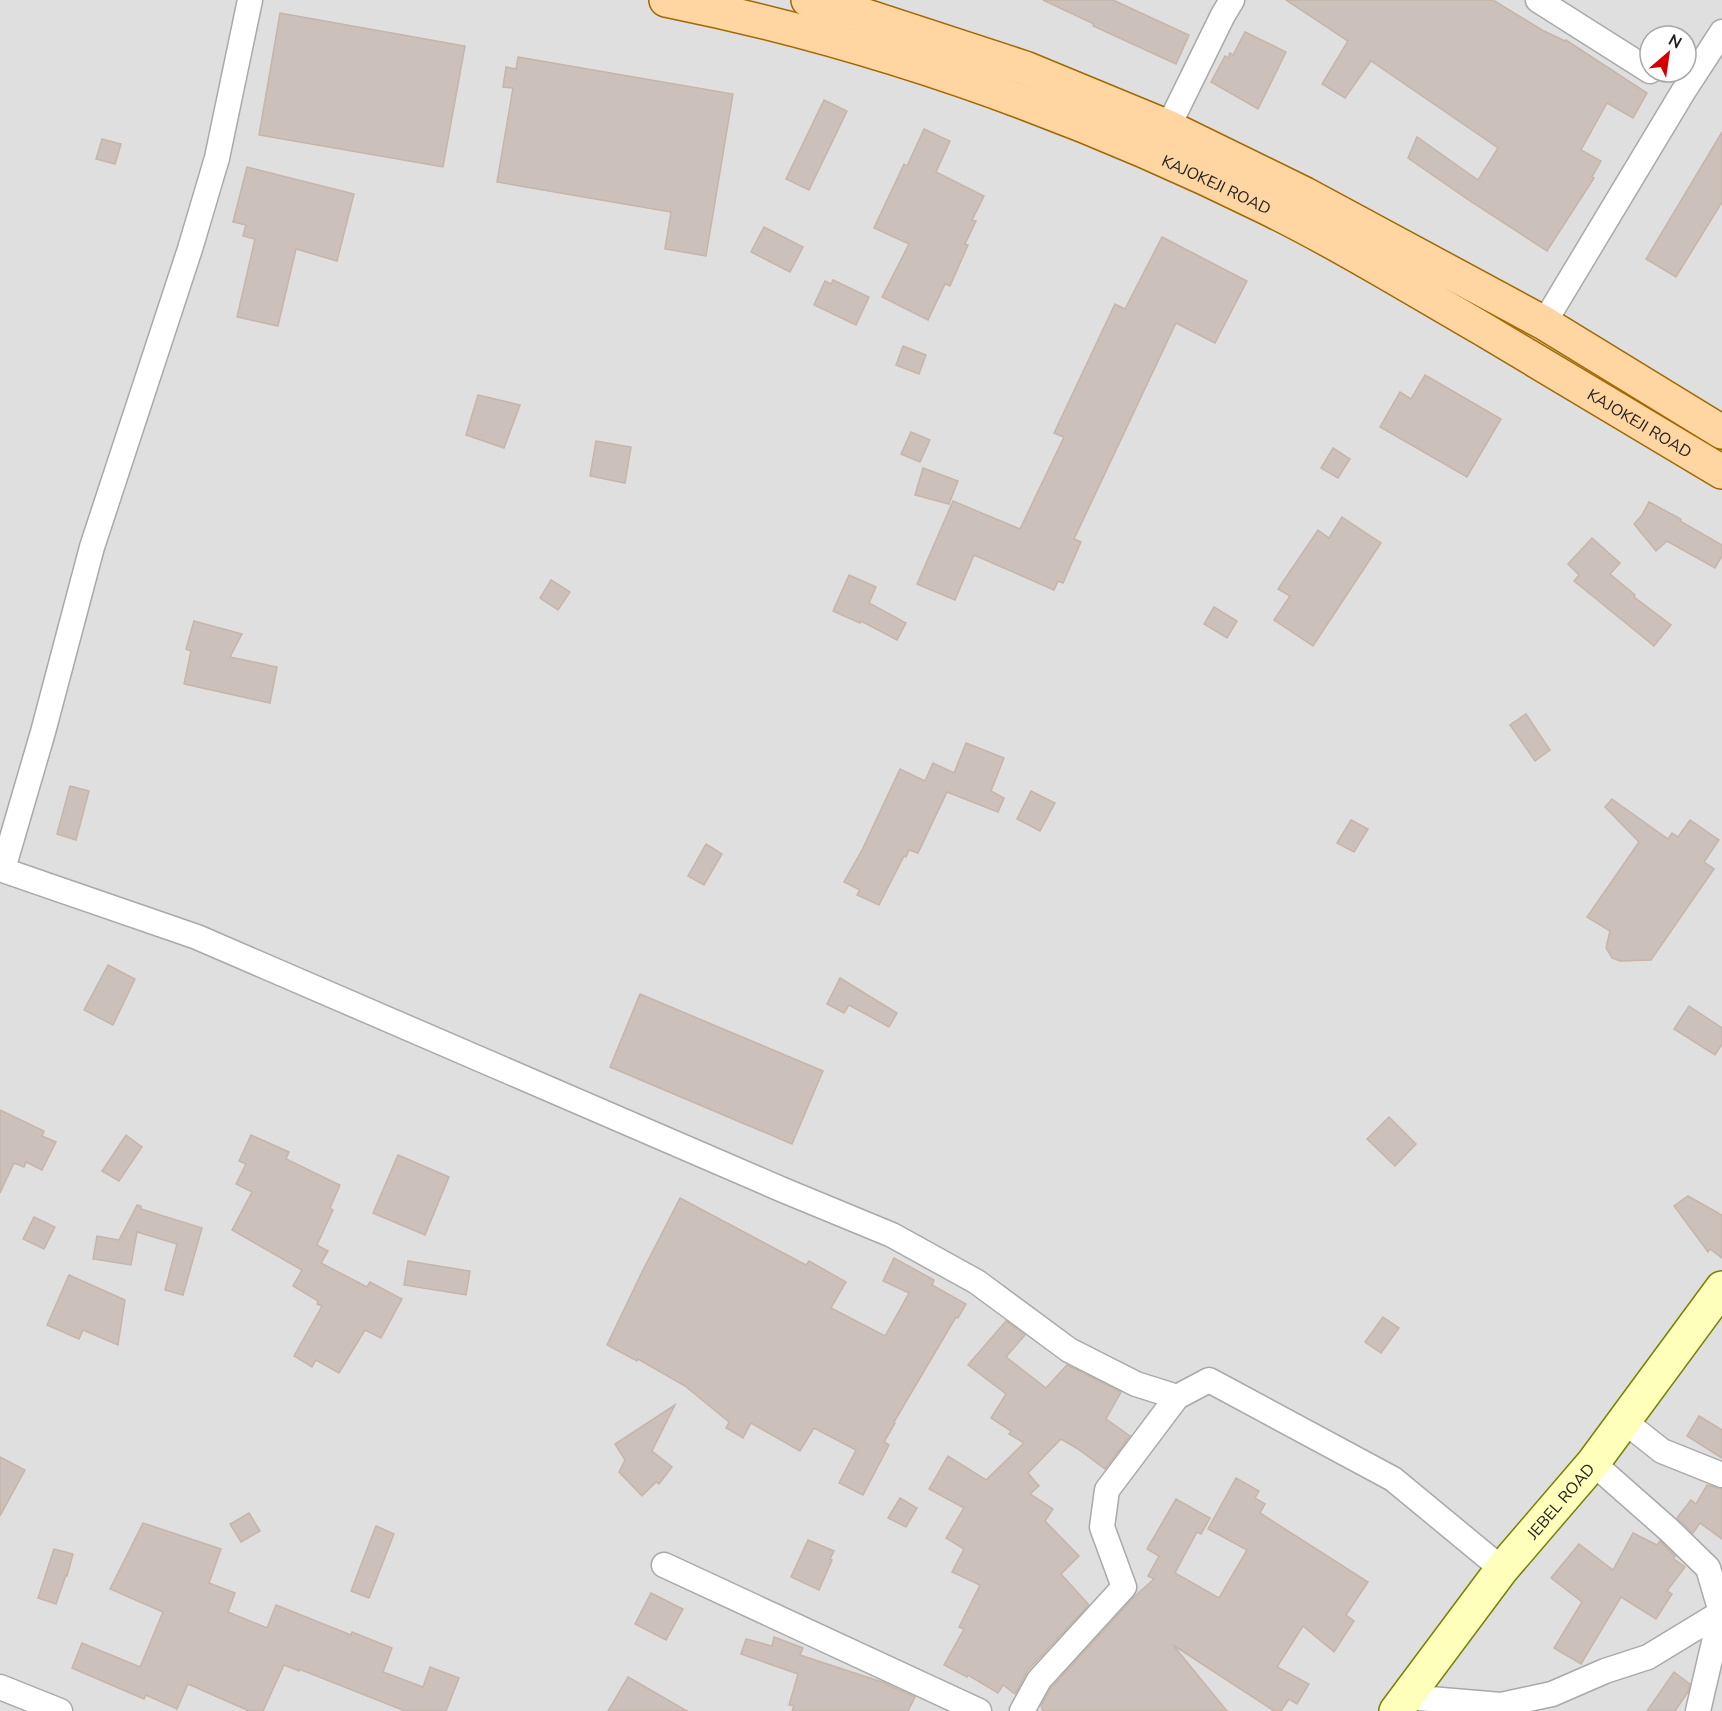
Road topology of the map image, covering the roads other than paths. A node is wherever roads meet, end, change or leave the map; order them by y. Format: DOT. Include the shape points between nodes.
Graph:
graph roads {
  1 [pos="250,0"];
  2 [pos="666,0"];
  3 [pos="808,0"];
  4 [pos="1232,0"];
  5 [pos="1538,0"];
  6 [pos="863,7"];
  7 [pos="1722,32"];
  8 [pos="1638,63"];
  9 [pos="1671,84"];
  10 [pos="1683,92"];
  11 [pos="1168,127"];
  12 [pos="1544,323"];
  13 [pos="1722,432"];
  14 [pos="1722,472"];
  15 [pos="2,869"];
  16 [pos="1722,1288"];
  17 [pos="1177,1397"];
  18 [pos="1624,1421"];
  19 [pos="1593,1463"];
  20 [pos="1722,1475"];
  21 [pos="664,1565"];
  22 [pos="1502,1569"];
  23 [pos="1722,1612"];
  24 [pos="0,1687"];
  25 [pos="948,1704"];
  26 [pos="1401,1704"];
  27 [pos="60,1711"];
  28 [pos="979,1711"];
  29 [pos="1022,1711"];
  30 [pos="1698,1711"];
  1 -- 15 [label="street" via="217,158 92,547"];
  2 -- 14 [label="main road, KAJOKEJI ROAD" via="729,12 847,44 1000,93 1135,147 1267,208 1383,270"];
  3 -- 6 [label="main road, KAJOKEJI ROAD"];
  4 -- 11 [label="street"];
  5 -- 8 [label="street"];
  6 -- 11 [label="main road, KAJOKEJI ROAD"];
  7 -- 10 [label="street"];
  9 -- 10 [label="street"];
  10 -- 12 [label="street"];
  11 -- 12 [label="main road, KAJOKEJI ROAD" via="1305,194"];
  12 -- 13 [label="main road, KAJOKEJI ROAD"];
  15 -- 17 [label="street" via="196,937 892,1235 977,1282 1069,1350 1136,1384"];
  16 -- 18 [label="main road, JEBEL ROAD"];
  17 -- 22 [label="street" via="1209,1380 1303,1429 1393,1479"];
  17 -- 29 [label="street" via="1107,1490 1102,1527 1124,1587 1039,1680"];
  18 -- 19 [label="main road, JEBEL ROAD"];
  18 -- 20 [label="street" via="1662,1451"];
  19 -- 22 [label="main road, JEBEL ROAD"];
  19 -- 23 [label="street" via="1708,1569"];
  21 -- 25 [label="street"];
  22 -- 26 [label="main road, JEBEL ROAD"];
  23 -- 26 [label="street" via="1648,1657 1552,1694 1501,1705"];
  23 -- 30 [label="street"];
  24 -- 27 [label="street"];
  25 -- 28 [label="street"];
}
